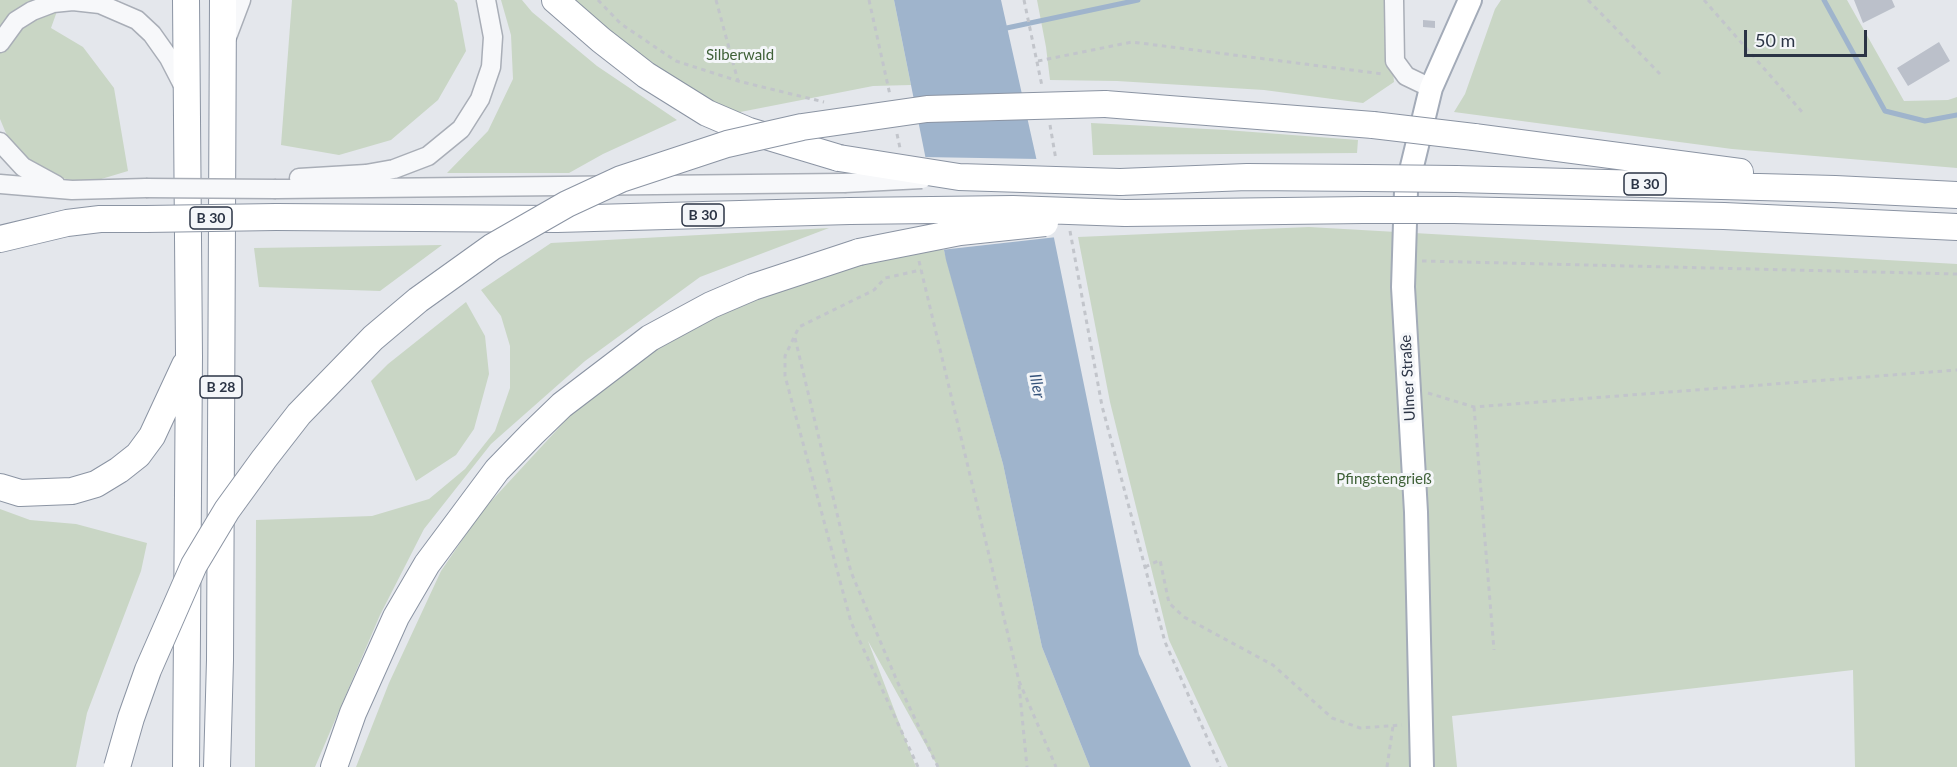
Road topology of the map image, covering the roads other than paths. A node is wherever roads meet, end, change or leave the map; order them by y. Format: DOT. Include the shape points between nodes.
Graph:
graph roads {
  1 [pos="186,0"];
  2 [pos="223,0"];
  3 [pos="241,0"];
  4 [pos="486,0"];
  5 [pos="555,0"];
  6 [pos="1394,0"];
  7 [pos="1470,0"];
  8 [pos="0,43"];
  9 [pos="222,50"];
  10 [pos="1431,88"];
  11 [pos="186,91"];
  12 [pos="0,142"];
  13 [pos="782,142"];
  14 [pos="841,170"];
  15 [pos="0,184"];
  16 [pos="624,186"];
  17 [pos="276,189"];
  18 [pos="1835,189"];
  19 [pos="72,190"];
  20 [pos="1957,195"];
  21 [pos="1125,213"];
  22 [pos="1957,227"];
  23 [pos="5,235"];
  24 [pos="189,356"];
  25 [pos="0,487"];
  26 [pos="117,767"];
  27 [pos="186,767"];
  28 [pos="217,767"];
  29 [pos="333,767"];
  30 [pos="1422,767"];
  1 -- 11 [label="highway, B 28"];
  2 -- 9 [label="highway, B 28"];
  3 -- 9 [label="street"];
  4 -- 17 [label="street" via="493,37 489,77 474,110 451,139 428,156 394,169 291,178"];
  5 -- 13 [label="highway" via="601,40 675,94 728,122"];
  6 -- 10 [label="street" via="1395,61 1406,76"];
  7 -- 10 [label="main road, Ulmer Straße"];
  8 -- 11 [label="street" via="16,21 52,3 100,4 137,20 152,34 170,58"];
  9 -- 28 [label="highway, B 28"];
  10 -- 30 [label="main road, Ulmer Straße" via="1406,191 1404,260 1416,512"];
  11 -- 24 [label="highway, B 28"];
  12 -- 19 [label="street" via="24,167 47,182"];
  13 -- 14 [label="highway"];
  13 -- 16 [label="street" via="736,150 680,174"];
  14 -- 16 [label="street, B 30"];
  14 -- 18 [label="highway, B 30, bridge" via="1120,182 1367,178"];
  15 -- 19 [label="street"];
  16 -- 17 [label="street, B 30"];
  17 -- 19 [label="street, B 30, bridge"];
  18 -- 20 [label="highway, B 30"];
  18 -- 26 [label="highway, bridge" via="1752,173 1373,125 1105,104 927,110 802,127 726,144 621,179 567,204 492,248 418,300 373,338 299,414 227,510 194,565 148,670"];
  21 -- 22 [label="highway, B 30, bridge" via="1454,210 1679,214"];
  21 -- 23 [label="highway, B 30, bridge" via="1012,209 557,219 100,219"];
  21 -- 29 [label="highway, bridge" via="960,232 859,252 753,287 650,338 562,405 532,434 497,470 427,564 396,617"];
  24 -- 25 [label="highway" via="152,436 138,455 119,470 96,484 72,491 20,493"];
  24 -- 27 [label="highway, B 28"];
}
